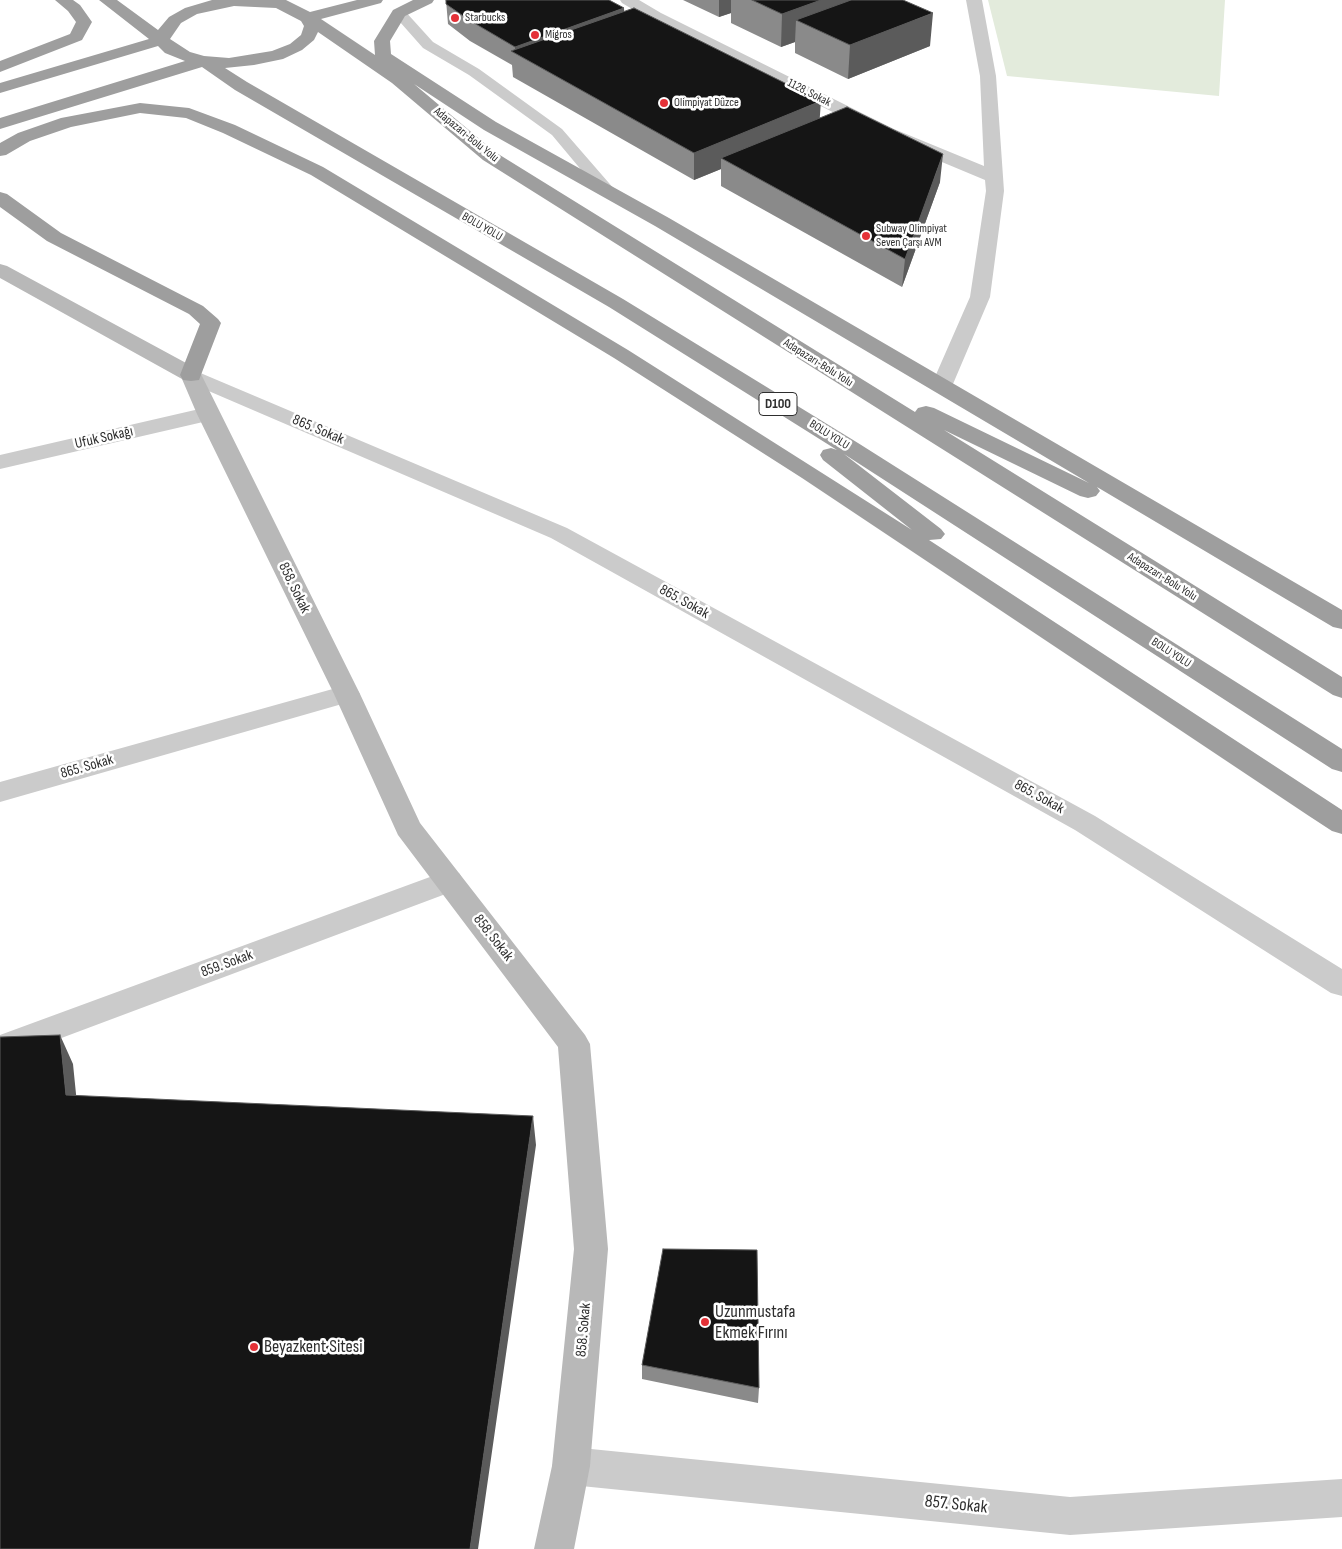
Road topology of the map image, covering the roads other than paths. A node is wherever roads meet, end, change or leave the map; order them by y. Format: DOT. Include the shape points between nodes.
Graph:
graph roads {
  1 [pos="63,0"];
  2 [pos="107,0"];
  3 [pos="275,0"];
  4 [pos="375,0"];
  5 [pos="426,0"];
  6 [pos="628,0"];
  7 [pos="974,0"];
  8 [pos="300,13"];
  9 [pos="399,14"];
  10 [pos="161,40"];
  11 [pos="204,61"];
  12 [pos="0,67"];
  13 [pos="0,88"];
  14 [pos="0,124"];
  15 [pos="0,151"];
  16 [pos="994,177"];
  17 [pos="610,193"];
  18 [pos="0,198"];
  19 [pos="0,270"];
  20 [pos="796,349"];
  21 [pos="718,366"];
  22 [pos="191,375"];
  23 [pos="942,386"];
  24 [pos="208,414"];
  25 [pos="0,462"];
  26 [pos="1270,578"];
  27 [pos="1342,621"];
  28 [pos="1342,689"];
  29 [pos="347,694"];
  30 [pos="1342,762"];
  31 [pos="0,792"];
  32 [pos="1319,809"];
  33 [pos="1342,824"];
  34 [pos="449,881"];
  35 [pos="1342,984"];
  36 [pos="3,1047"];
  37 [pos="571,1466"];
  38 [pos="1342,1498"];
  39 [pos="554,1549"];
  1 -- 12 [label="highway" via="84,22 76,37"];
  2 -- 10 [label="highway"];
  3 -- 8 [label="highway, Adapazarı-Bolu Yolu"];
  4 -- 8 [label="highway"];
  5 -- 9 [label="highway"];
  6 -- 16 [label="street, 1128. Sokak" via="888,133"];
  7 -- 16 [label="street" via="988,76"];
  8 -- 10 [label="highway" via="279,3 257,1 211,5 175,20"];
  8 -- 11 [label="highway" via="312,26 308,37 296,47 254,60"];
  8 -- 20 [label="highway, Adapazarı-Bolu Yolu" via="398,78 489,156"];
  9 -- 17 [label="lane" via="428,46 474,72 557,132"];
  9 -- 17 [label="highway" via="382,41 383,56 490,126"];
  10 -- 11 [label="highway" via="184,56"];
  10 -- 13 [label="highway"];
  11 -- 14 [label="highway"];
  11 -- 21 [label="highway, BOLU YOLU / D100" via="241,86 616,303"];
  15 -- 32 [label="highway" via="24,137 67,122 140,108 189,113 229,128 317,171 802,467"];
  16 -- 23 [label="street" via="995,191 980,297"];
  17 -- 23 [label="highway"];
  18 -- 22 [label="highway" via="54,237 196,310 211,323"];
  19 -- 22 [label="main road, 865. Sokak"];
  20 -- 26 [label="highway"];
  20 -- 28 [label="highway, Adapazarı-Bolu Yolu"];
  21 -- 30 [label="highway, BOLU YOLU / D100"];
  21 -- 32 [label="highway" via="1129,683"];
  22 -- 24 [label="main road, 858. Sokak"];
  22 -- 35 [label="street, 865. Sokak" via="559,533 1085,823"];
  23 -- 26 [label="highway"];
  24 -- 25 [label="street, Ufuk Sokağı"];
  24 -- 29 [label="main road, 858. Sokak"];
  26 -- 27 [label="highway"];
  29 -- 31 [label="street, 865. Sokak"];
  29 -- 34 [label="main road, 858. Sokak" via="408,828"];
  32 -- 33 [label="highway"];
  34 -- 36 [label="street, 859. Sokak"];
  34 -- 37 [label="main road, 858. Sokak" via="574,1044 591,1249"];
  37 -- 38 [label="street, 857. Sokak" via="1070,1516"];
  37 -- 39 [label="main road, 858. Sokak"];
}
